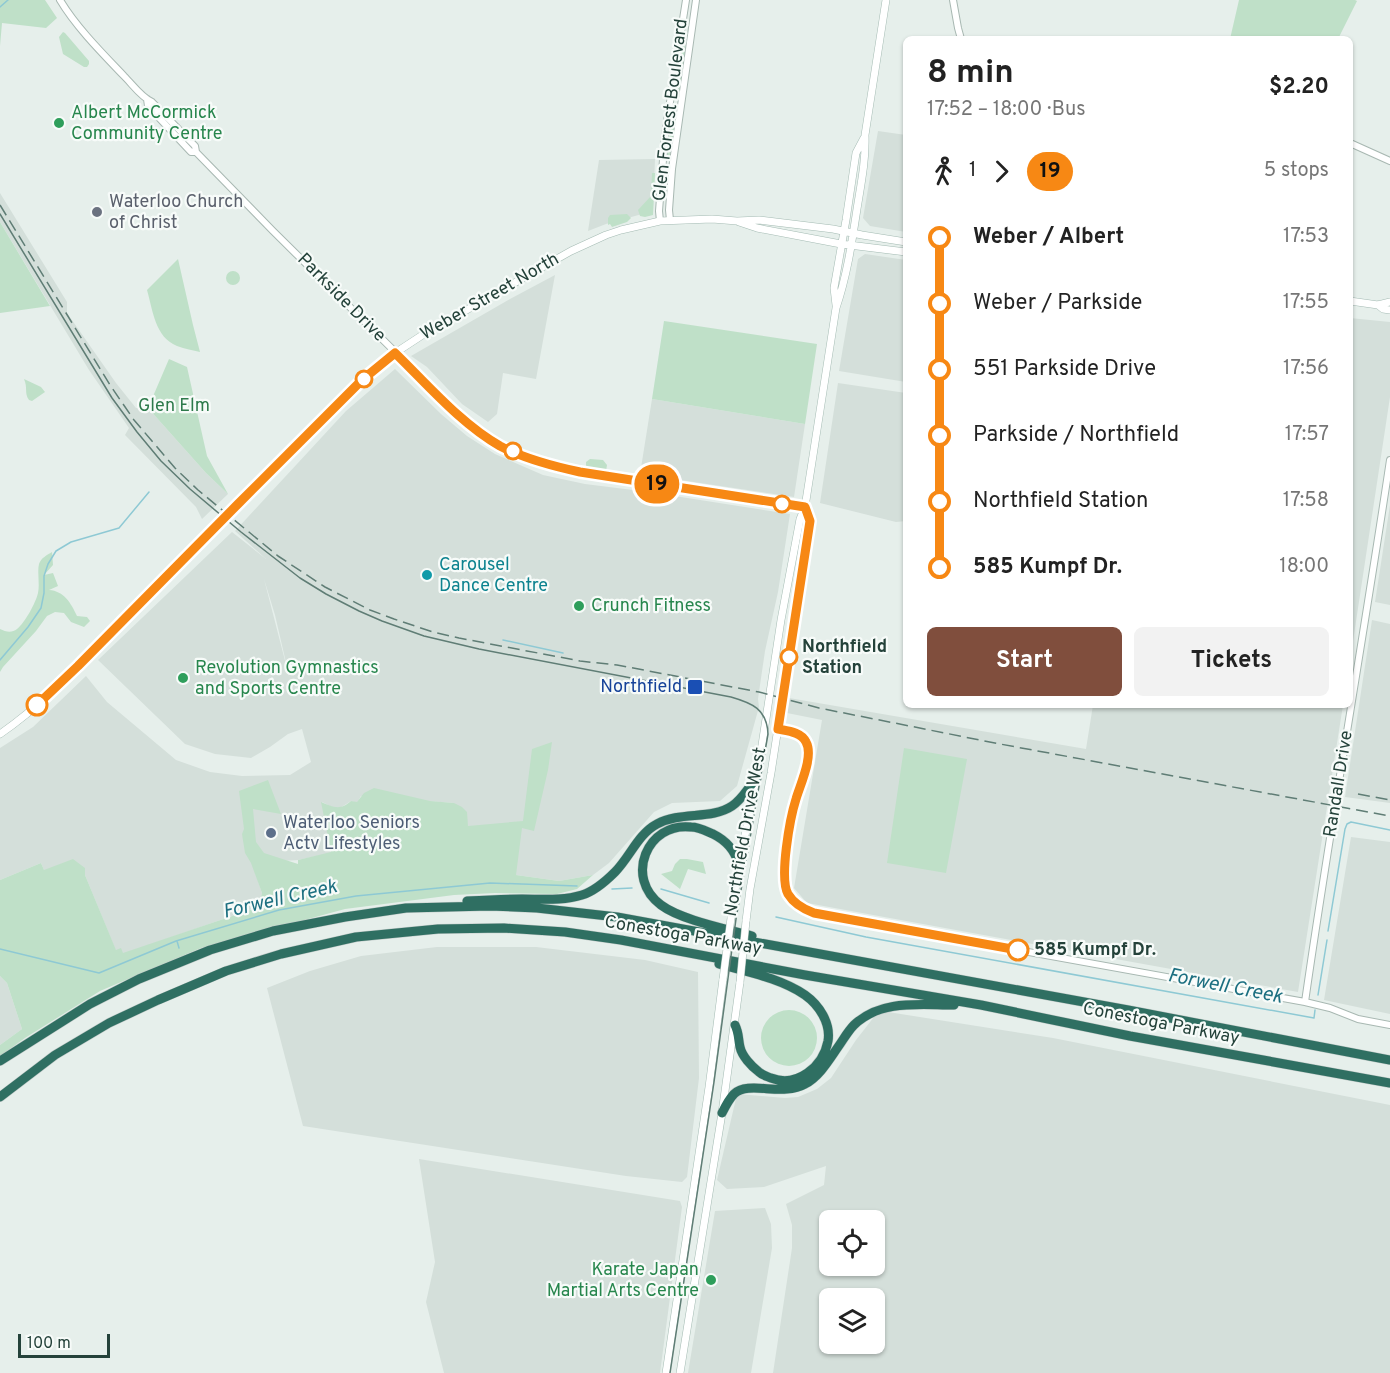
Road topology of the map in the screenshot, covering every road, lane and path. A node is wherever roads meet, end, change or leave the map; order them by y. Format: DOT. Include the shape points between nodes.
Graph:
graph roads {
  1 [pos="60,0"];
  2 [pos="686,0"];
  3 [pos="696,0"];
  4 [pos="886,0"];
  5 [pos="953,0"];
  6 [pos="960,36"];
  7 [pos="865,135"];
  8 [pos="1353,144"];
  9 [pos="1390,161"];
  10 [pos="670,220"];
  11 [pos="660,221"];
  12 [pos="737,221"];
  13 [pos="844,231"];
  14 [pos="853,233"];
  15 [pos="903,241"];
  16 [pos="841,244"];
  17 [pos="851,245"];
  18 [pos="903,252"];
  19 [pos="1353,301"];
  20 [pos="1390,302"];
  21 [pos="1378,305"];
  22 [pos="836,308"];
  23 [pos="1390,310"];
  24 [pos="395,353"];
  25 [pos="1390,460"];
  26 [pos="805,507"];
  27 [pos="797,602"];
  28 [pos="783,608"];
  29 [pos="771,679"];
  30 [pos="785,681"];
  31 [pos="1353,699"];
  32 [pos="1352,708"];
  33 [pos="778,729"];
  34 [pos="0,734"];
  35 [pos="756,778"];
  36 [pos="739,864"];
  37 [pos="432,907"];
  38 [pos="671,949"];
  39 [pos="803,951"];
  40 [pos="1305,1002"];
  41 [pos="981,1005"];
  42 [pos="735,1025"];
  43 [pos="1390,1025"];
  44 [pos="1390,1060"];
  45 [pos="0,1061"];
  46 [pos="1390,1083"];
  47 [pos="0,1097"];
  48 [pos="722,1113"];
  49 [pos="666,1373"];
  50 [pos="680,1373"];
  1 -- 24 [label="street, Parkside Drive" via="98,49"];
  2 -- 11 [label="street, Glen Forrest Boulevard" via="664,145"];
  3 -- 10 [label="street, Glen Forrest Boulevard" via="672,166"];
  4 -- 7 [label="main road, Northfield Drive West"];
  5 -- 6 [label="street"];
  7 -- 13 [label="main road, Northfield Drive West" via="856,153"];
  7 -- 14 [label="main road, Northfield Drive West" via="866,152"];
  8 -- 9 [label="street"];
  10 -- 11 [label="main road, Weber Street North"];
  10 -- 12 [label="main road, Weber Street North"];
  11 -- 24 [label="main road, Weber Street North" via="614,233 571,251"];
  12 -- 13 [label="main road, Weber Street North" via="759,220"];
  12 -- 16 [label="main road, Weber Street North"];
  13 -- 14 [label="main road, Weber Street North"];
  13 -- 16 [label="main road, Northfield Drive West"];
  14 -- 15 [label="main road, Weber Street North"];
  14 -- 17 [label="main road, Northfield Drive West"];
  16 -- 17 [label="main road, Weber Street North"];
  16 -- 22 [label="main road, Northfield Drive West" via="834,288"];
  17 -- 18 [label="main road, Weber Street North"];
  17 -- 22 [label="main road, Northfield Drive West"];
  19 -- 21 [label="main road"];
  20 -- 21 [label="main road"];
  21 -- 23 [label="main road"];
  22 -- 26 [label="main road, Northfield Drive West"];
  24 -- 26 [label="street, Parkside Drive" via="468,424 523,456 580,472"];
  24 -- 34 [label="main road, Weber Street North, bridge" via="362,380 78,666"];
  25 -- 31 [label="street, Randall Drive"];
  26 -- 27 [label="main road, Northfield Drive West" via="810,521"];
  26 -- 28 [label="main road, Northfield Drive West"];
  27 -- 28 [label="main road"];
  27 -- 30 [label="main road, Northfield Drive West"];
  28 -- 29 [label="main road, Northfield Drive West"];
  29 -- 30 [label="main road"];
  29 -- 35 [label="main road, Northfield Drive West"];
  30 -- 33 [label="main road, Northfield Drive West"];
  32 -- 40 [label="street, Randall Drive"];
  33 -- 40 [label="street" via="802,737 809,752 792,812 784,884 794,902 805,910"];
  33 -- 42 [label="main road, Northfield Drive West, bridge" via="750,889"];
  35 -- 36 [label="main road, Northfield Drive West"];
  35 -- 37 [label="highway" via="726,810 680,816 657,824 600,886 581,895 458,901"];
  36 -- 39 [label="highway" via="731,847 691,826 675,828 652,843 644,858 642,876 653,898 671,912"];
  36 -- 49 [label="main road, Northfield Drive West, bridge"];
  37 -- 39 [label="highway, Conestoga Parkway" via="537,908 606,916"];
  37 -- 45 [label="highway, Conestoga Parkway" via="345,917 273,931 210,950 90,1004"];
  38 -- 41 [label="highway, Conestoga Parkway"];
  38 -- 42 [label="highway" via="778,982 804,994 824,1015 828,1041 821,1060 808,1073 791,1081 777,1080 760,1074 750,1064 742,1052"];
  38 -- 47 [label="highway, Conestoga Parkway" via="565,932 504,928 438,929 356,937 226,971 158,1000 55,1055"];
  39 -- 44 [label="highway, Conestoga Parkway"];
  40 -- 43 [label="street"];
  41 -- 46 [label="highway, Conestoga Parkway"];
  41 -- 48 [label="highway" via="904,1005 869,1014 853,1026 810,1081 789,1090 743,1089 734,1094"];
  42 -- 48 [label="main road, Northfield Drive West"];
  48 -- 50 [label="main road, Northfield Drive West"];
}
